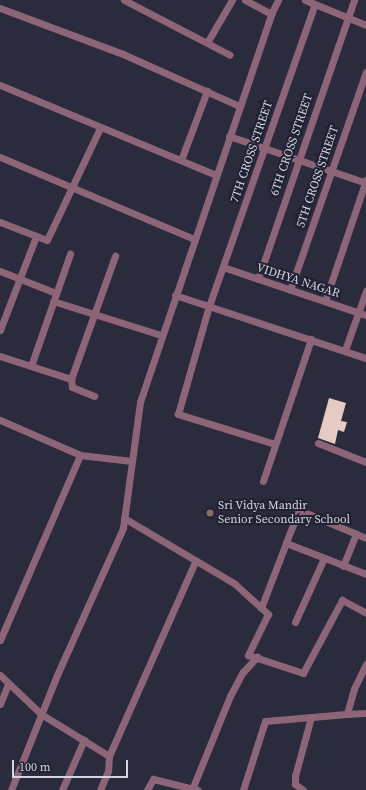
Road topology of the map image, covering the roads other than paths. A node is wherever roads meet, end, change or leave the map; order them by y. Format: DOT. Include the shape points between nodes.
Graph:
graph roads {
  1 [pos="124,0"];
  2 [pos="232,0"];
  3 [pos="245,0"];
  4 [pos="278,0"];
  5 [pos="305,0"];
  6 [pos="354,0"];
  7 [pos="315,4"];
  8 [pos="0,8"];
  9 [pos="271,14"];
  10 [pos="347,17"];
  11 [pos="366,25"];
  12 [pos="208,41"];
  13 [pos="230,55"];
  14 [pos="366,72"];
  15 [pos="0,85"];
  16 [pos="207,91"];
  17 [pos="239,106"];
  18 [pos="100,128"];
  19 [pos="229,136"];
  20 [pos="265,148"];
  21 [pos="0,157"];
  22 [pos="181,160"];
  23 [pos="299,160"];
  24 [pos="332,172"];
  25 [pos="216,175"];
  26 [pos="366,182"];
  27 [pos="71,187"];
  28 [pos="0,222"];
  29 [pos="36,236"];
  30 [pos="194,239"];
  31 [pos="70,254"];
  32 [pos="115,256"];
  33 [pos="223,267"];
  34 [pos="0,271"];
  35 [pos="20,279"];
  36 [pos="258,279"];
  37 [pos="290,290"];
  38 [pos="366,291"];
  39 [pos="56,293"];
  40 [pos="175,295"];
  41 [pos="53,301"];
  42 [pos="325,301"];
  43 [pos="209,306"];
  44 [pos="358,312"];
  45 [pos="93,315"];
  46 [pos="366,315"];
  47 [pos="0,330"];
  48 [pos="161,335"];
  49 [pos="311,339"];
  50 [pos="345,350"];
  51 [pos="0,356"];
  52 [pos="366,358"];
  53 [pos="31,366"];
  54 [pos="71,379"];
  55 [pos="94,396"];
  56 [pos="0,420"];
  57 [pos="318,443"];
  58 [pos="275,444"];
  59 [pos="80,455"];
  60 [pos="132,461"];
  61 [pos="366,462"];
  62 [pos="263,481"];
  63 [pos="124,518"];
  64 [pos="356,533"];
  65 [pos="366,538"];
  66 [pos="286,543"];
  67 [pos="324,558"];
  68 [pos="196,560"];
  69 [pos="343,566"];
  70 [pos="366,574"];
  71 [pos="261,608"];
  72 [pos="366,613"];
  73 [pos="295,622"];
  74 [pos="0,640"];
  75 [pos="257,658"];
  76 [pos="366,664"];
  77 [pos="0,675"];
  78 [pos="8,684"];
  79 [pos="0,704"];
  80 [pos="366,713"];
  81 [pos="41,714"];
  82 [pos="347,714"];
  83 [pos="311,718"];
  84 [pos="84,740"];
  85 [pos="109,756"];
  86 [pos="195,788"];
  87 [pos="11,790"];
  88 [pos="62,790"];
  89 [pos="100,790"];
  90 [pos="147,790"];
  91 [pos="243,790"];
  92 [pos="303,790"];
  1 -- 12 [label="street"];
  2 -- 12 [label="street"];
  3 -- 9 [label="street"];
  4 -- 9 [label="street"];
  5 -- 7 [label="street"];
  6 -- 10 [label="street, 6TH CROSS STREET"];
  7 -- 10 [label="street"];
  7 -- 20 [label="street, 7TH CROSS STREET"];
  8 -- 16 [label="street" via="123,54"];
  9 -- 17 [label="street"];
  10 -- 11 [label="street"];
  10 -- 23 [label="street, 6TH CROSS STREET"];
  12 -- 13 [label="street"];
  14 -- 24 [label="street, 5TH CROSS STREET"];
  15 -- 18 [label="street"];
  16 -- 17 [label="street"];
  16 -- 22 [label="street"];
  17 -- 19 [label="street"];
  18 -- 22 [label="street"];
  18 -- 27 [label="street"];
  19 -- 20 [label="street"];
  19 -- 25 [label="street"];
  20 -- 23 [label="street"];
  20 -- 33 [label="street, 7TH CROSS STREET"];
  21 -- 27 [label="street"];
  22 -- 25 [label="street"];
  23 -- 24 [label="street"];
  23 -- 36 [label="street, 6TH CROSS STREET"];
  24 -- 26 [label="street"];
  24 -- 37 [label="street, 5TH CROSS STREET"];
  25 -- 30 [label="street"];
  26 -- 42 [label="street"];
  27 -- 29 [label="street" via="47,240"];
  27 -- 30 [label="street"];
  28 -- 29 [label="street"];
  29 -- 35 [label="street"];
  30 -- 40 [label="street"];
  31 -- 39 [label="street"];
  32 -- 45 [label="street"];
  33 -- 36 [label="street, VIDHYA NAGAR"];
  33 -- 43 [label="street, 7TH CROSS STREET"];
  34 -- 35 [label="street"];
  35 -- 39 [label="street"];
  35 -- 47 [label="street"];
  36 -- 37 [label="street, VIDHYA NAGAR"];
  37 -- 42 [label="street, VIDHYA NAGAR"];
  38 -- 44 [label="street"];
  39 -- 41 [label="street"];
  40 -- 43 [label="street"];
  40 -- 48 [label="street"];
  41 -- 45 [label="street"];
  41 -- 53 [label="street"];
  42 -- 44 [label="street, VIDHYA NAGAR"];
  43 -- 49 [label="street"];
  43 -- 58 [label="street, 7TH CROSS STREET" via="178,414"];
  44 -- 46 [label="street, VIDHYA NAGAR"];
  44 -- 50 [label="street"];
  45 -- 48 [label="street"];
  45 -- 54 [label="street"];
  48 -- 60 [label="street" via="140,402"];
  49 -- 50 [label="street"];
  49 -- 58 [label="street"];
  50 -- 52 [label="street"];
  51 -- 53 [label="street"];
  53 -- 54 [label="street"];
  54 -- 55 [label="street" via="72,387"];
  56 -- 59 [label="street"];
  57 -- 61 [label="street"];
  58 -- 62 [label="street"];
  59 -- 60 [label="street"];
  59 -- 74 [label="street"];
  60 -- 63 [label="street"];
  63 -- 68 [label="street"];
  63 -- 81 [label="street" via="123,528"];
  64 -- 65 [label="street"];
  64 -- 66 [label="street" via="299,510"];
  64 -- 69 [label="street"];
  66 -- 67 [label="street"];
  66 -- 71 [label="street"];
  67 -- 69 [label="street"];
  67 -- 73 [label="street"];
  68 -- 71 [label="street" via="235,584"];
  68 -- 85 [label="street"];
  69 -- 70 [label="street"];
  71 -- 75 [label="street" via="268,614 248,655"];
  72 -- 75 [label="street" via="342,600 303,673"];
  75 -- 86 [label="street" via="244,672 230,696"];
  76 -- 82 [label="street" via="354,689"];
  77 -- 78 [label="street"];
  78 -- 79 [label="street"];
  78 -- 81 [label="street"];
  80 -- 82 [label="street"];
  81 -- 84 [label="street"];
  81 -- 87 [label="street"];
  82 -- 83 [label="street"];
  83 -- 91 [label="street" via="265,722"];
  83 -- 92 [label="street" via="295,776 295,784"];
  84 -- 85 [label="street"];
  84 -- 88 [label="street"];
  85 -- 89 [label="street" via="108,771"];
  86 -- 90 [label="street" via="153,779"];
}
